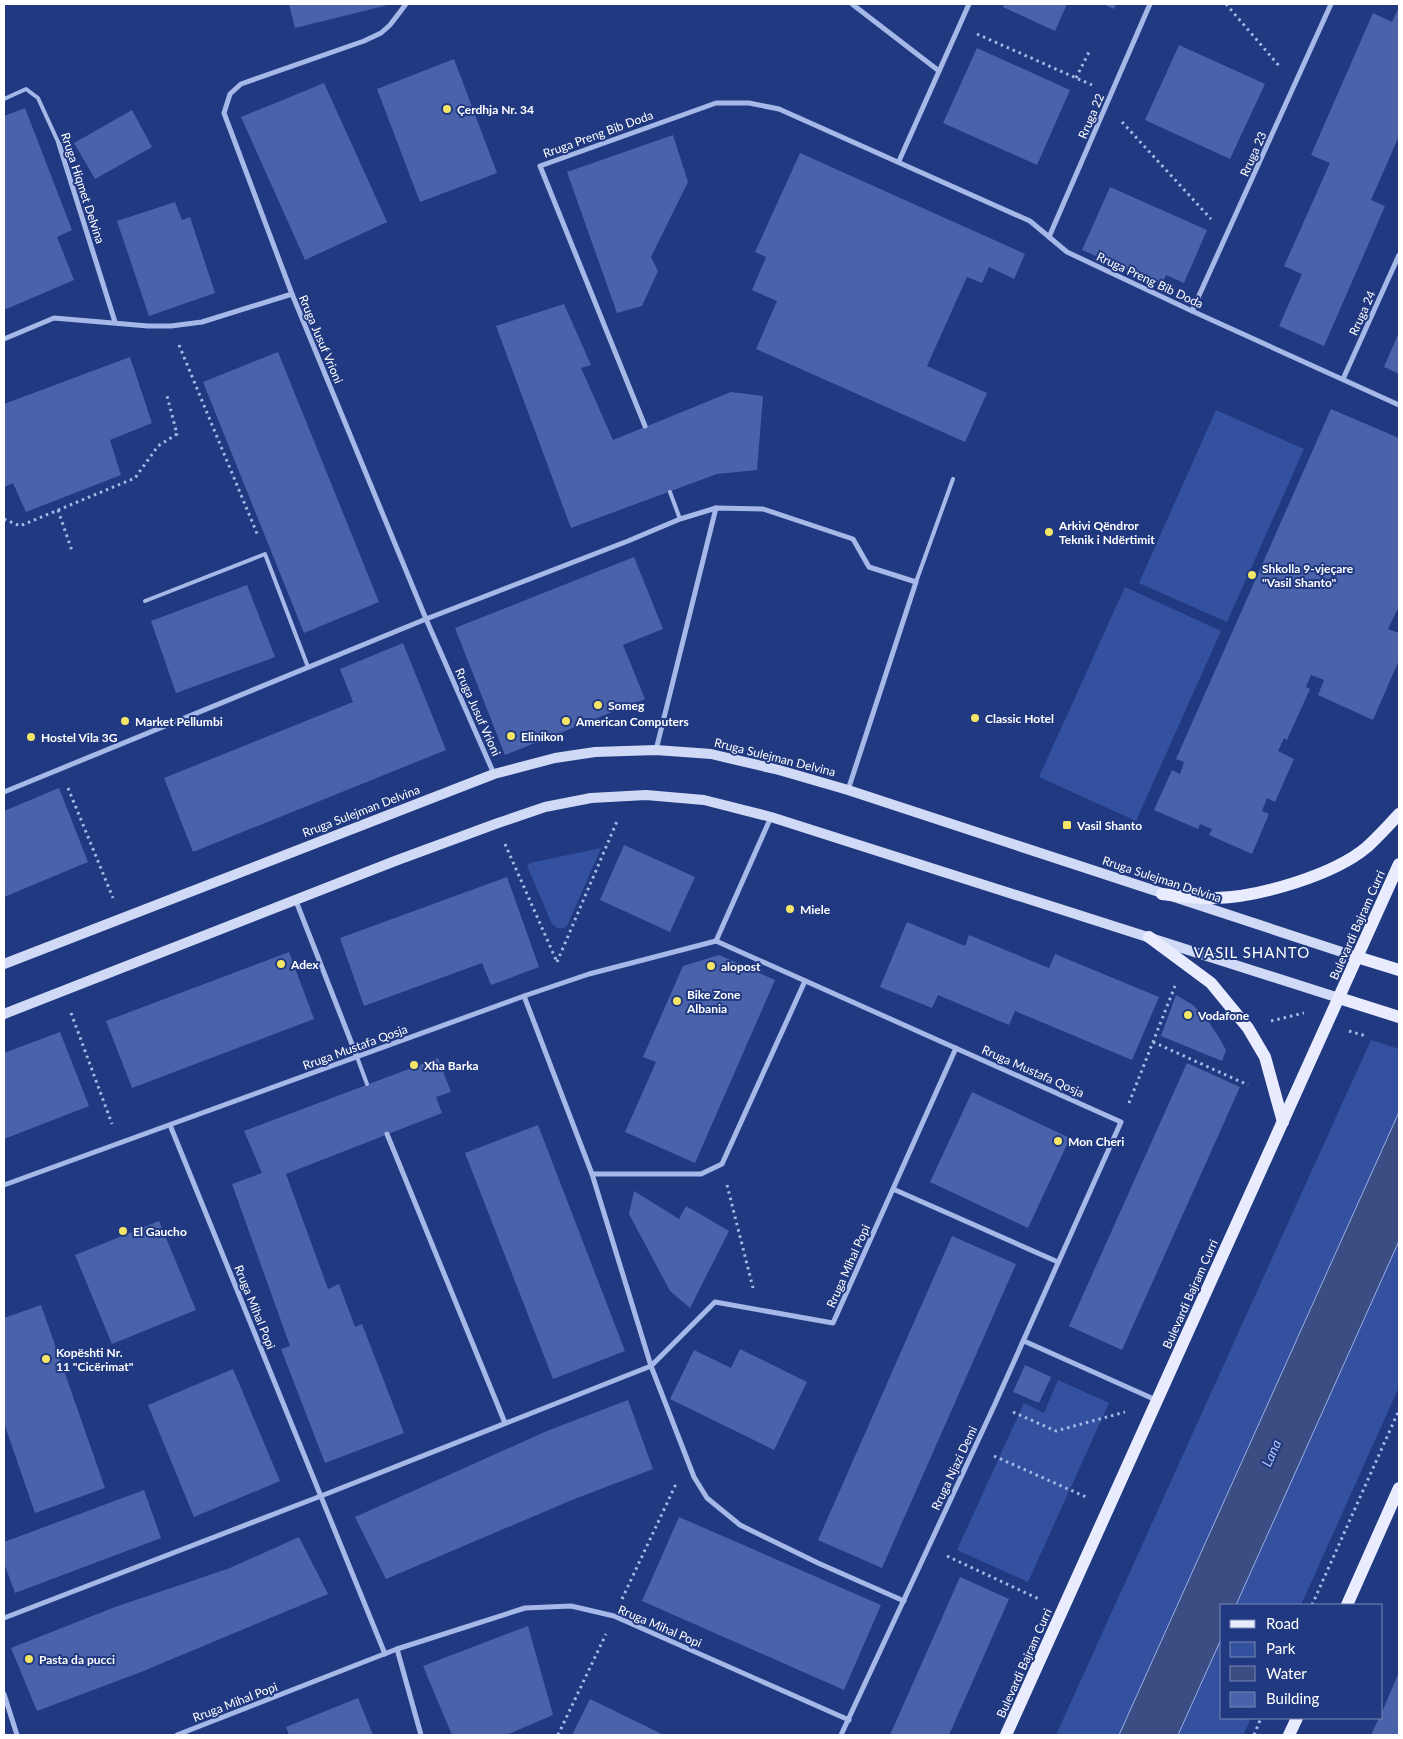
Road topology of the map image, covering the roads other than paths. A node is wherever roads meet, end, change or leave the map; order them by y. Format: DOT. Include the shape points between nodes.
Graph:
graph roads {
  1 [pos="406,4"];
  2 [pos="852,4"];
  3 [pos="969,4"];
  4 [pos="1150,4"];
  5 [pos="1331,4"];
  6 [pos="939,71"];
  7 [pos="4,99"];
  8 [pos="59,144"];
  9 [pos="899,161"];
  10 [pos="1049,236"];
  11 [pos="1399,255"];
  12 [pos="292,294"];
  13 [pos="1192,312"];
  14 [pos="116,322"];
  15 [pos="4,339"];
  16 [pos="1343,379"];
  17 [pos="1399,405"];
  18 [pos="645,426"];
  19 [pos="953,479"];
  20 [pos="670,492"];
  21 [pos="716,508"];
  22 [pos="680,519"];
  23 [pos="916,582"];
  24 [pos="145,601"];
  25 [pos="426,619"];
  26 [pos="308,668"];
  27 [pos="656,750"];
  28 [pos="494,774"];
  29 [pos="848,790"];
  30 [pos="4,792"];
  31 [pos="1399,814"];
  32 [pos="771,817"];
  33 [pos="1399,864"];
  34 [pos="1162,894"];
  35 [pos="296,901"];
  36 [pos="1149,937"];
  37 [pos="716,941"];
  38 [pos="1357,957"];
  39 [pos="4,964"];
  40 [pos="1399,970"];
  41 [pos="805,981"];
  42 [pos="524,996"];
  43 [pos="1339,998"];
  44 [pos="4,1014"];
  45 [pos="1397,1016"];
  46 [pos="956,1048"];
  47 [pos="357,1057"];
  48 [pos="367,1084"];
  49 [pos="1283,1122"];
  50 [pos="170,1125"];
  51 [pos="387,1134"];
  52 [pos="592,1174"];
  53 [pos="4,1186"];
  54 [pos="893,1189"];
  55 [pos="1058,1262"];
  56 [pos="1024,1341"];
  57 [pos="651,1366"];
  58 [pos="1157,1400"];
  59 [pos="505,1423"];
  60 [pos="1399,1488"];
  61 [pos="321,1496"];
  62 [pos="904,1601"];
  63 [pos="1347,1604"];
  64 [pos="4,1618"];
  65 [pos="397,1649"];
  66 [pos="385,1654"];
  67 [pos="4,1694"];
  68 [pos="1297,1719"];
  69 [pos="849,1720"];
  70 [pos="17,1735"];
  71 [pos="177,1735"];
  72 [pos="421,1735"];
  73 [pos="841,1735"];
  74 [pos="1006,1735"];
  75 [pos="1289,1735"];
  1 -- 12 [label="street, Rruga Jusuf Vrioni" via="381,33 241,84 230,94 224,113"];
  2 -- 6 [label="street"];
  3 -- 6 [label="street"];
  4 -- 10 [label="street, Rruga 22"];
  5 -- 13 [label="street, Rruga 23"];
  6 -- 9 [label="street"];
  7 -- 8 [label="lane, Rruga Hiqmet Delvina" via="26,89 38,98"];
  8 -- 14 [label="street, Rruga Hiqmet Delvina"];
  9 -- 10 [label="street, Rruga Preng Bib Doda" via="1030,220"];
  9 -- 18 [label="street, Rruga Preng Bib Doda" via="779,109 750,102 716,103 540,166"];
  10 -- 13 [label="street, Rruga Preng Bib Doda" via="1067,252"];
  11 -- 16 [label="street, Rruga 24"];
  12 -- 14 [label="street" via="202,322 171,326"];
  12 -- 25 [label="street, Rruga Jusuf Vrioni"];
  13 -- 16 [label="street, Rruga Preng Bib Doda"];
  14 -- 15 [label="street" via="54,318"];
  16 -- 17 [label="street, Rruga Preng Bib Doda"];
  19 -- 23 [label="lane"];
  20 -- 22 [label="lane"];
  21 -- 22 [label="street"];
  21 -- 23 [label="street" via="763,509 853,539 870,566"];
  21 -- 27 [label="street"];
  22 -- 25 [label="street"];
  23 -- 29 [label="street"];
  24 -- 26 [label="lane" via="265,554"];
  25 -- 26 [label="street"];
  25 -- 28 [label="street, Rruga Jusuf Vrioni"];
  26 -- 30 [label="street"];
  27 -- 28 [label="main road, Rruga Sulejman Delvina" via="595,752 555,758"];
  27 -- 29 [label="main road, Rruga Sulejman Delvina" via="711,754"];
  28 -- 39 [label="main road, Rruga Sulejman Delvina"];
  29 -- 34 [label="main road, Rruga Sulejman Delvina"];
  31 -- 34 [label="main road" via="1366,848 1341,864 1308,878 1266,891 1216,898"];
  32 -- 35 [label="main road" via="704,800 646,795 591,798 545,807 498,823"];
  32 -- 36 [label="main road"];
  32 -- 37 [label="street"];
  33 -- 38 [label="main road, Bulevardi Bajram Curri"];
  34 -- 38 [label="main road, Rruga Sulejman Delvina"];
  35 -- 44 [label="main road"];
  35 -- 47 [label="street"];
  36 -- 43 [label="main road"];
  36 -- 49 [label="main road" via="1211,983 1248,1028 1266,1057"];
  37 -- 41 [label="street, Rruga Mustafa Qosja"];
  37 -- 42 [label="street, Rruga Mustafa Qosja" via="589,974"];
  38 -- 40 [label="main road, Rruga Sulejman Delvina"];
  38 -- 43 [label="main road, Bulevardi Bajram Curri"];
  41 -- 46 [label="street, Rruga Mustafa Qosja"];
  41 -- 52 [label="street" via="722,1164 701,1174"];
  42 -- 47 [label="street, Rruga Mustafa Qosja"];
  42 -- 52 [label="street"];
  43 -- 45 [label="main road"];
  43 -- 49 [label="main road, Bulevardi Bajram Curri"];
  46 -- 54 [label="street, Rruga Mihal Popi"];
  46 -- 55 [label="street, Rruga Mustafa Qosja" via="1122,1122"];
  47 -- 48 [label="lane"];
  47 -- 50 [label="street, Rruga Mustafa Qosja"];
  49 -- 58 [label="main road, Bulevardi Bajram Curri"];
  50 -- 53 [label="street, Rruga Mustafa Qosja"];
  50 -- 61 [label="street, Rruga Mihal Popi"];
  51 -- 59 [label="street"];
  52 -- 57 [label="street"];
  54 -- 55 [label="street"];
  54 -- 57 [label="street, Rruga Mihal Popi" via="833,1323 715,1302"];
  55 -- 56 [label="street"];
  56 -- 58 [label="street"];
  56 -- 62 [label="street, Rruga Njazi Demi"];
  57 -- 59 [label="street, Rruga Mihal Popi"];
  57 -- 62 [label="street" via="694,1477 707,1498 740,1525"];
  58 -- 74 [label="main road, Bulevardi Bajram Curri"];
  59 -- 61 [label="street, Rruga Mihal Popi"];
  60 -- 63 [label="main road"];
  61 -- 64 [label="street, Rruga Mihal Popi"];
  61 -- 66 [label="street, Rruga Mihal Popi"];
  62 -- 69 [label="street, Rruga Njazi Demi"];
  65 -- 66 [label="street, Rruga Mihal Popi"];
  65 -- 69 [label="street, Rruga Mihal Popi" via="525,1608 571,1606 614,1616"];
  65 -- 72 [label="street"];
  66 -- 71 [label="street, Rruga Mihal Popi"];
  67 -- 70 [label="street"];
  68 -- 75 [label="main road"];
  69 -- 73 [label="street, Rruga Njazi Demi"];
}
